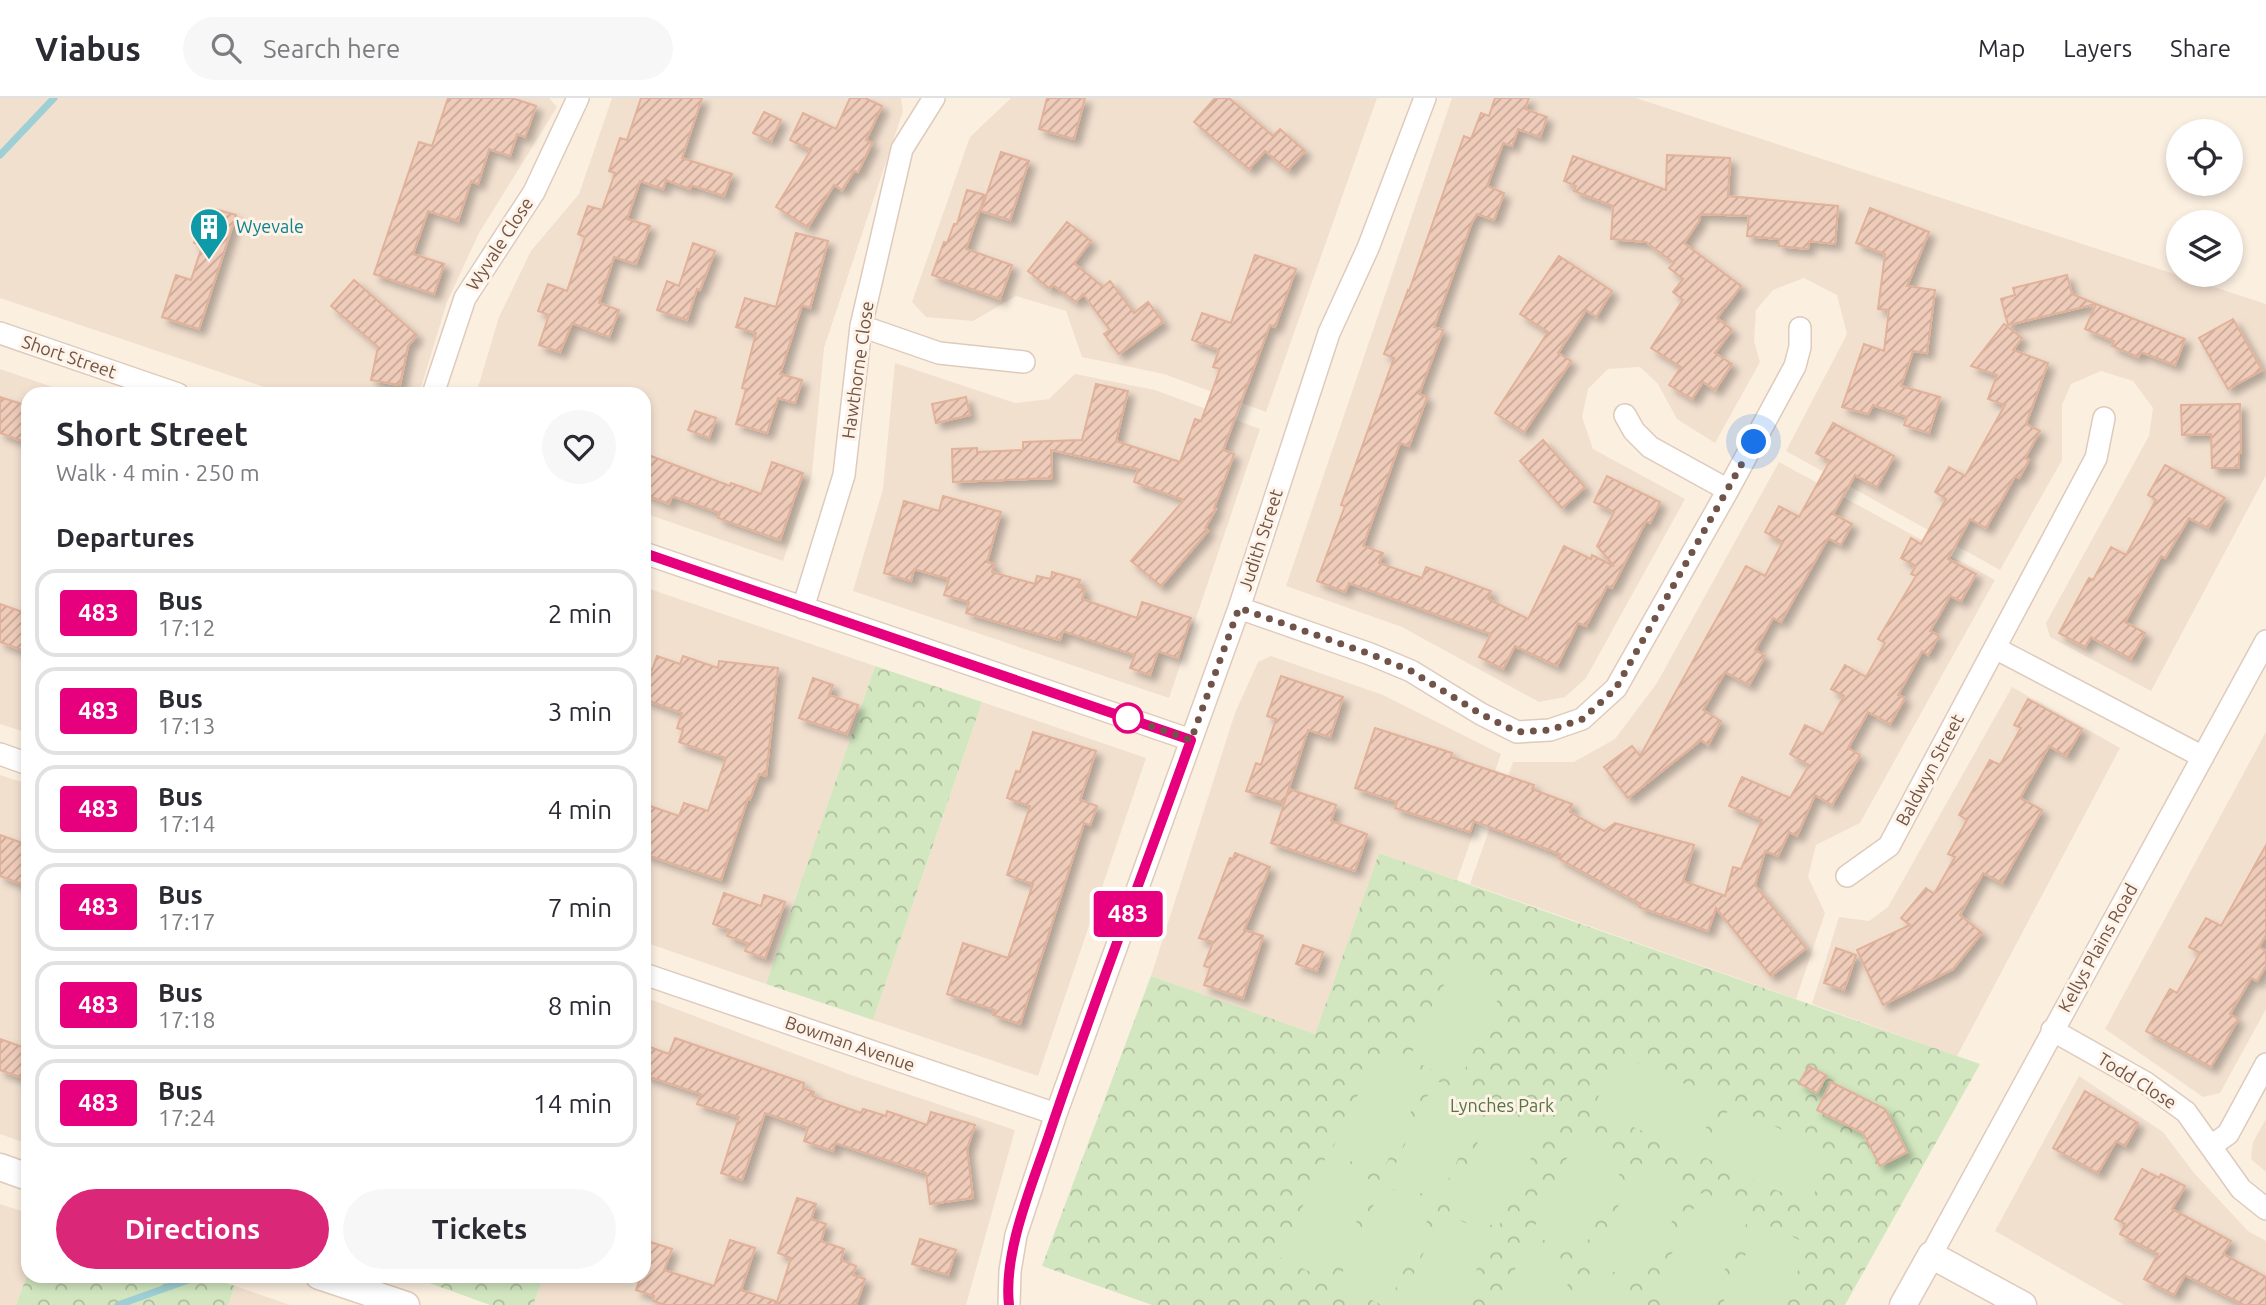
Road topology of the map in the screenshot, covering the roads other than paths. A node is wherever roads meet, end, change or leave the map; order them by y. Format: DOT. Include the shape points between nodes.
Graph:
graph roads {
  1 [pos="578,98"];
  2 [pos="934,98"];
  3 [pos="1425,98"];
  4 [pos="861,326"];
  5 [pos="1800,328"];
  6 [pos="0,333"];
  7 [pos="1024,362"];
  8 [pos="158,387"];
  9 [pos="435,387"];
  10 [pos="1625,415"];
  11 [pos="2105,418"];
  12 [pos="1728,490"];
  13 [pos="651,555"];
  14 [pos="803,608"];
  15 [pos="1239,608"];
  16 [pos="2266,641"];
  17 [pos="1995,648"];
  18 [pos="1191,740"];
  19 [pos="0,754"];
  20 [pos="2203,757"];
  21 [pos="21,762"];
  22 [pos="1847,876"];
  23 [pos="651,976"];
  24 [pos="2052,1030"];
  25 [pos="2266,1064"];
  26 [pos="1056,1114"];
  27 [pos="2211,1146"];
  28 [pos="0,1167"];
  29 [pos="21,1174"];
  30 [pos="2266,1209"];
  31 [pos="1931,1255"];
  32 [pos="341,1283"];
  33 [pos="406,1305"];
  34 [pos="1009,1305"];
  35 [pos="1903,1305"];
  36 [pos="2023,1305"];
  1 -- 9 [label="street, Wyvale Close" via="534,192 465,298"];
  2 -- 4 [label="street, Hawthorne Close" via="902,149"];
  3 -- 15 [label="street, Judith Street" via="1368,248 1329,333"];
  4 -- 7 [label="street" via="939,354"];
  4 -- 14 [label="street, Hawthorne Close" via="844,475"];
  5 -- 12 [label="street" via="1795,366"];
  6 -- 8 [label="street, Short Street"];
  10 -- 12 [label="street" via="1650,447"];
  11 -- 17 [label="street, Baldwyn Street" via="2096,458"];
  12 -- 15 [label="street" via="1616,688 1583,719 1550,730 1517,732 1411,671"];
  13 -- 14 [label="street"];
  14 -- 18 [label="street"];
  15 -- 18 [label="street, Judith Street"];
  16 -- 20 [label="street, Kellys Plains Road"];
  17 -- 20 [label="street"];
  17 -- 22 [label="street, Baldwyn Street" via="1889,846"];
  18 -- 26 [label="street, Judith Street"];
  19 -- 21 [label="street"];
  20 -- 24 [label="street, Kellys Plains Road"];
  23 -- 26 [label="street, Bowman Avenue"];
  24 -- 27 [label="street, Todd Close" via="2146,1083 2186,1112"];
  24 -- 31 [label="street, Kellys Plains Road"];
  25 -- 27 [label="street" via="2228,1134"];
  26 -- 34 [label="street, Judith Street" via="1016,1235"];
  27 -- 30 [label="street, Todd Close" via="2241,1189"];
  28 -- 29 [label="street"];
  31 -- 35 [label="street"];
  31 -- 36 [label="street"];
  32 -- 33 [label="street"];
}
